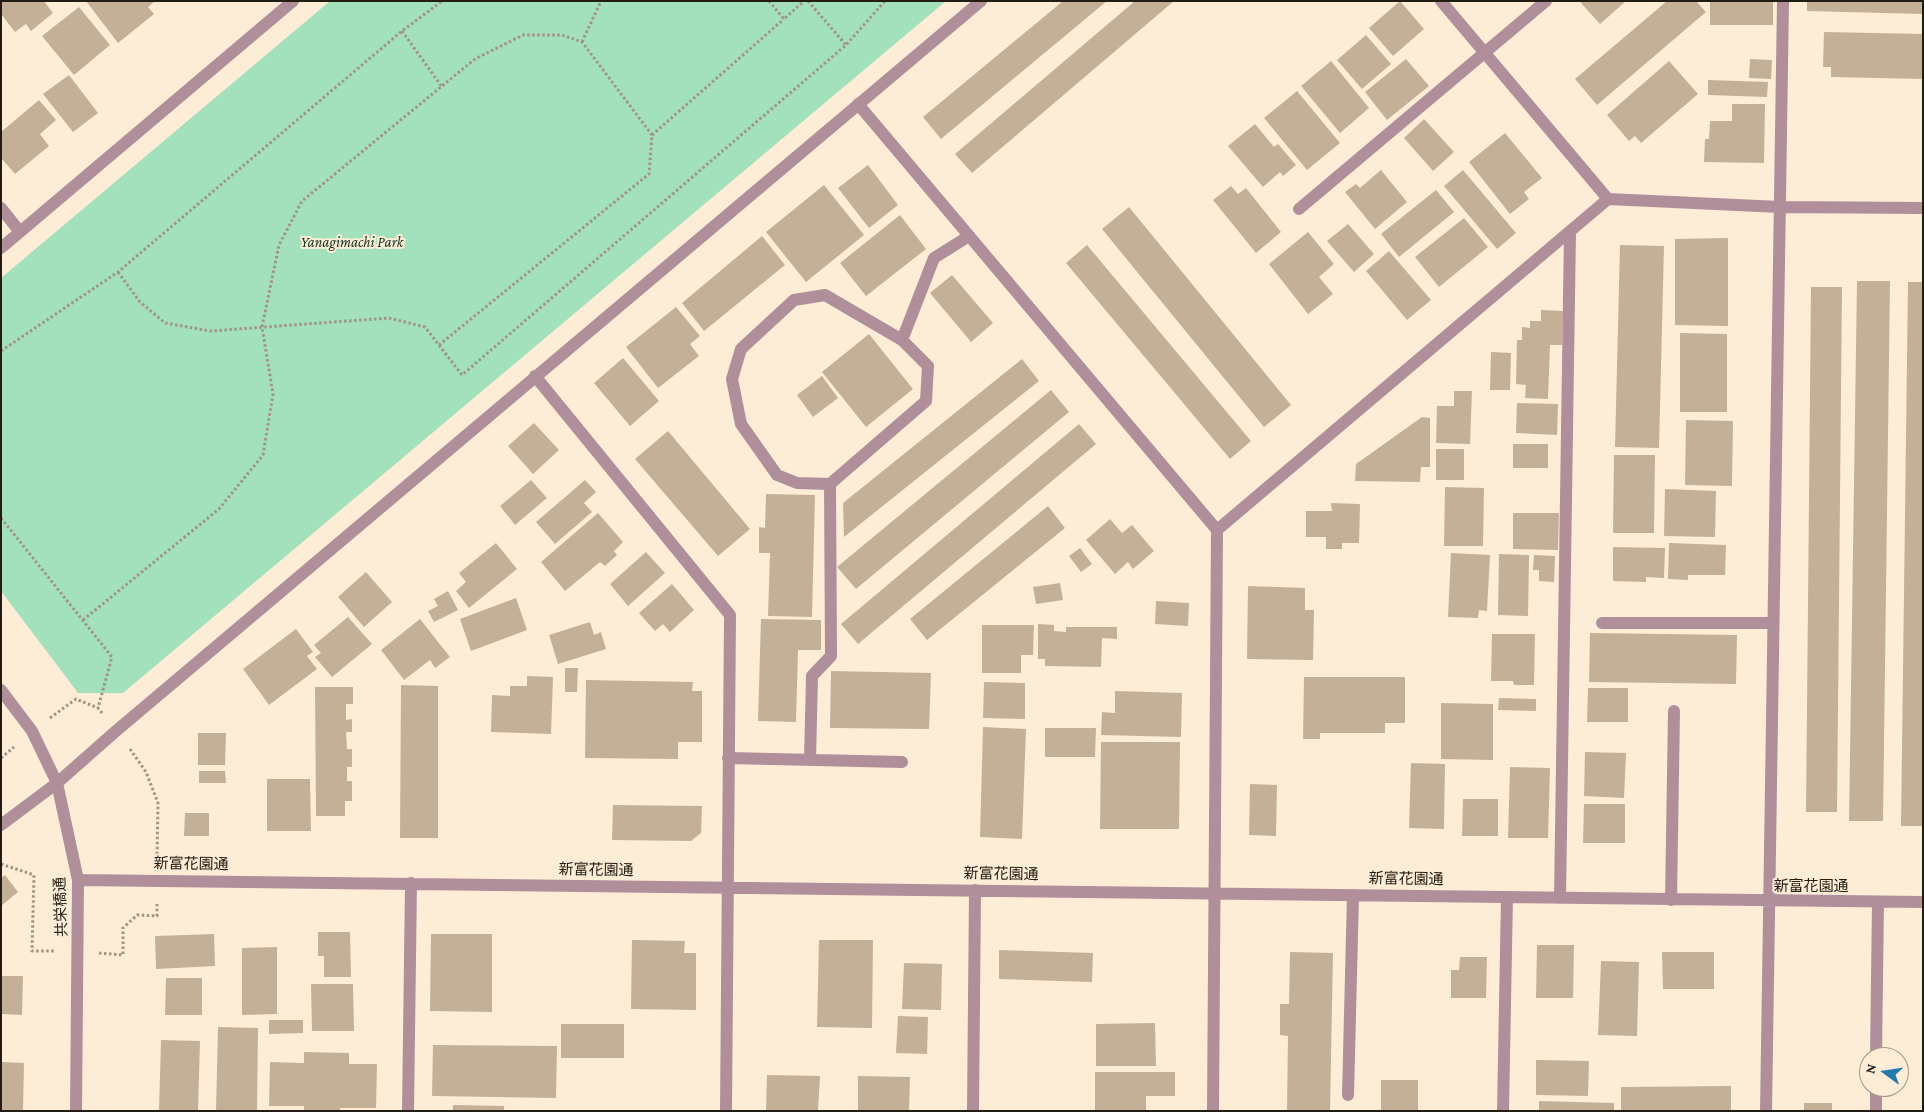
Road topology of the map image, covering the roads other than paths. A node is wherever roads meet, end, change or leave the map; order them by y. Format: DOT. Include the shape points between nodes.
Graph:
graph roads {
  1 [pos="293,1"];
  2 [pos="981,1"];
  3 [pos="1441,1"];
  4 [pos="1546,1"];
  5 [pos="1783,1"];
  6 [pos="1483,52"];
  7 [pos="858,104"];
  8 [pos="1608,200"];
  9 [pos="1780,207"];
  10 [pos="1,208"];
  11 [pos="1923,208"];
  12 [pos="1299,209"];
  13 [pos="20,232"];
  14 [pos="1570,232"];
  15 [pos="969,236"];
  16 [pos="1,248"];
  17 [pos="902,340"];
  18 [pos="536,376"];
  19 [pos="830,484"];
  20 [pos="1217,530"];
  21 [pos="1602,623"];
  22 [pos="1772,623"];
  23 [pos="1,690"];
  24 [pos="1674,711"];
  25 [pos="728,758"];
  26 [pos="810,760"];
  27 [pos="902,762"];
  28 [pos="57,783"];
  29 [pos="1,825"];
  30 [pos="78,880"];
  31 [pos="411,883"];
  32 [pos="727,888"];
  33 [pos="976,890"];
  34 [pos="1213,893"];
  35 [pos="1353,895"];
  36 [pos="1507,897"];
  37 [pos="1560,898"];
  38 [pos="1671,900"];
  39 [pos="1768,902"];
  40 [pos="1878,902"];
  41 [pos="1923,902"];
  42 [pos="1876,1047"];
  43 [pos="1348,1095"];
  44 [pos="1876,1097"];
  45 [pos="76,1111"];
  46 [pos="408,1111"];
  47 [pos="726,1111"];
  48 [pos="973,1111"];
  49 [pos="1213,1111"];
  50 [pos="1504,1111"];
  51 [pos="1766,1111"];
  52 [pos="1876,1111"];
  1 -- 13 [label="street"];
  2 -- 7 [label="street"];
  3 -- 6 [label="street"];
  4 -- 6 [label="street"];
  5 -- 9 [label="street"];
  6 -- 8 [label="street"];
  6 -- 12 [label="street"];
  7 -- 15 [label="street"];
  7 -- 18 [label="street"];
  8 -- 9 [label="street"];
  8 -- 14 [label="street"];
  9 -- 11 [label="street"];
  9 -- 22 [label="street"];
  10 -- 13 [label="street"];
  13 -- 16 [label="street"];
  14 -- 20 [label="street"];
  14 -- 37 [label="street"];
  15 -- 17 [label="street" via="934,258"];
  15 -- 20 [label="street"];
  17 -- 19 [label="street" via="928,366 926,401"];
  17 -- 19 [label="street" via="825,295 794,300 741,349 732,379 741,424 777,474 797,483"];
  18 -- 25 [label="street" via="730,615"];
  18 -- 28 [label="street"];
  19 -- 26 [label="street" via="831,656 812,676"];
  20 -- 34 [label="street"];
  21 -- 22 [label="street"];
  22 -- 39 [label="street"];
  23 -- 28 [label="street, 共栄橋通" via="32,731"];
  24 -- 38 [label="street"];
  25 -- 26 [label="street"];
  25 -- 32 [label="street"];
  26 -- 27 [label="street"];
  28 -- 29 [label="street"];
  28 -- 30 [label="street, 共栄橋通"];
  30 -- 31 [label="street, 新富花園通"];
  30 -- 45 [label="street, 共栄橋通"];
  31 -- 32 [label="street, 新富花園通"];
  31 -- 46 [label="street"];
  32 -- 33 [label="street, 新富花園通"];
  32 -- 47 [label="street"];
  33 -- 34 [label="street, 新富花園通"];
  33 -- 48 [label="street"];
  34 -- 35 [label="street, 新富花園通"];
  34 -- 49 [label="street"];
  35 -- 36 [label="street, 新富花園通"];
  35 -- 43 [label="street"];
  36 -- 37 [label="street, 新富花園通"];
  36 -- 50 [label="street"];
  37 -- 38 [label="street, 新富花園通"];
  38 -- 39 [label="street, 新富花園通"];
  39 -- 40 [label="street, 新富花園通"];
  39 -- 51 [label="street"];
  40 -- 41 [label="street, 新富花園通"];
  40 -- 42 [label="street"];
  44 -- 52 [label="street"];
}
